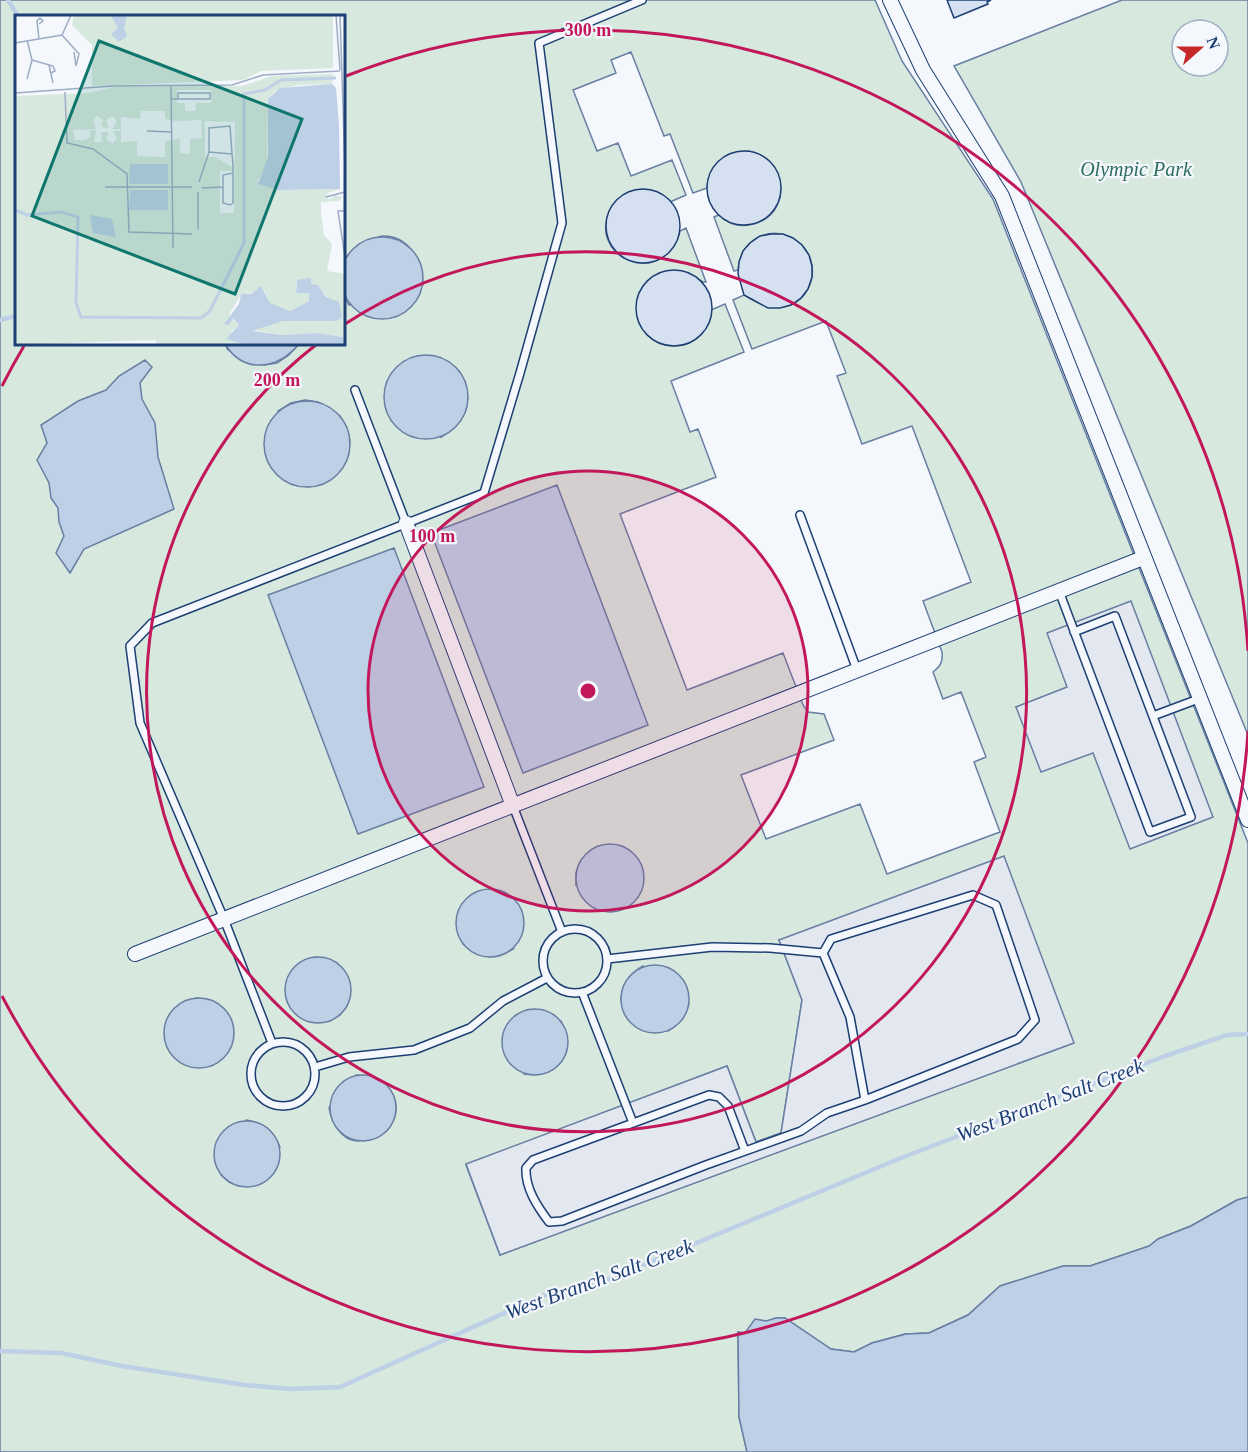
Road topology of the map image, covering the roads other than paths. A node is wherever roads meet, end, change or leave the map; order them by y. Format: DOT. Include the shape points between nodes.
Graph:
graph roads {
  1 [pos="642,0"];
  2 [pos="890,0"];
  3 [pos="355,390"];
  4 [pos="800,515"];
  5 [pos="406,523"];
  6 [pos="1143,558"];
  7 [pos="1059,591"];
  8 [pos="1074,632"];
  9 [pos="857,670"];
  10 [pos="1201,698"];
  11 [pos="1153,716"];
  12 [pos="513,806"];
  13 [pos="1248,820"];
  14 [pos="224,919"];
  15 [pos="562,932"];
  16 [pos="823,953"];
  17 [pos="135,954"];
  18 [pos="607,959"];
  19 [pos="547,978"];
  20 [pos="582,992"];
  21 [pos="272,1043"];
  22 [pos="315,1067"];
  23 [pos="865,1100"];
  24 [pos="633,1123"];
  25 [pos="745,1151"];
  1 -- 5 [label="lane" via="539,43 562,223 527,350 484,493"];
  2 -- 6 [label="street" via="923,70 1002,196"];
  3 -- 5 [label="lane"];
  4 -- 9 [label="lane"];
  5 -- 12 [label="street"];
  5 -- 14 [label="lane" via="152,623 130,646 140,723"];
  6 -- 7 [label="street"];
  6 -- 10 [label="street"];
  7 -- 8 [label="lane"];
  7 -- 9 [label="street"];
  8 -- 11 [label="lane" via="1115,616"];
  8 -- 11 [label="lane" via="1150,832 1191,817"];
  9 -- 12 [label="street"];
  10 -- 11 [label="lane"];
  10 -- 13 [label="street"];
  12 -- 14 [label="street"];
  12 -- 15 [label="lane"];
  14 -- 17 [label="street"];
  14 -- 21 [label="lane"];
  15 -- 18 [label="lane" via="582,930 591,934 600,940"];
  15 -- 19 [label="lane" via="546,946 543,968"];
  16 -- 18 [label="lane" via="712,947"];
  16 -- 23 [label="lane" via="850,1017"];
  16 -- 23 [label="lane" via="831,939 973,895 996,905 1035,1020 1018,1039"];
  18 -- 20 [label="lane" via="602,979"];
  19 -- 20 [label="lane" via="564,992"];
  19 -- 22 [label="lane" via="503,1001 470,1028 414,1050 349,1057"];
  20 -- 24 [label="lane"];
  21 -- 22 [label="lane" via="283,1041 304,1048"];
  21 -- 22 [label="lane" via="255,1056 250,1078 253,1088 268,1103 298,1103 312,1088"];
  23 -- 25 [label="lane" via="827,1113 801,1131"];
  24 -- 25 [label="lane" via="709,1095 719,1097 728,1106"];
  24 -- 25 [label="lane" via="533,1160 526,1168 525,1182 549,1222 562,1221"];
}
